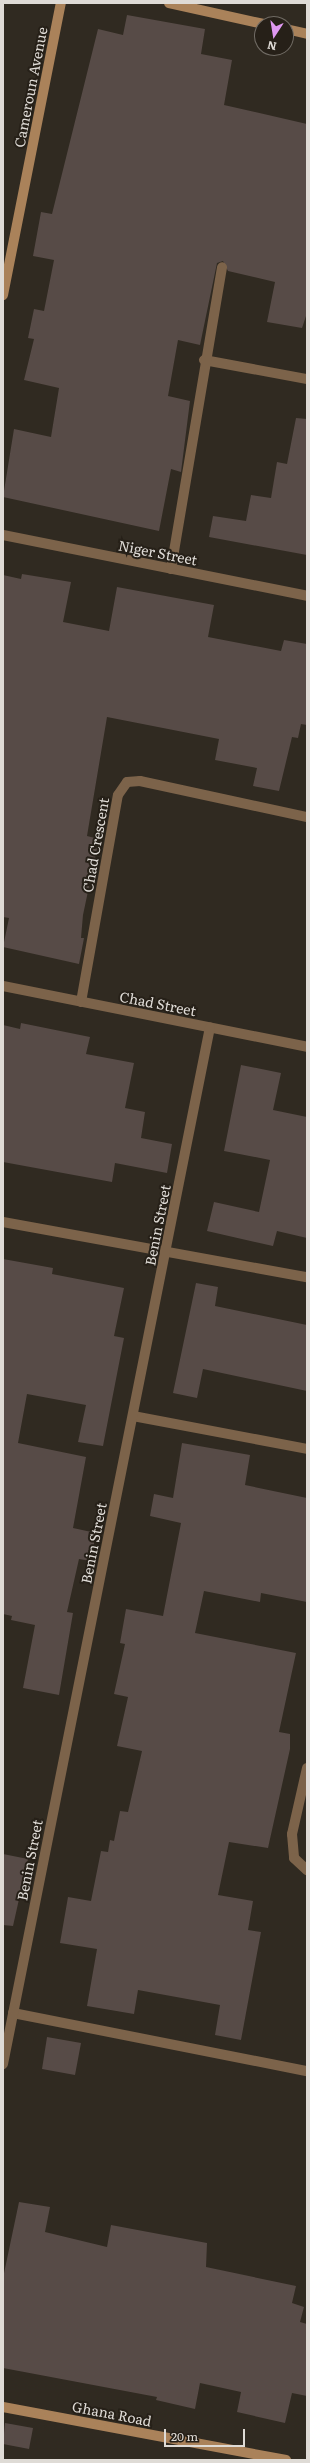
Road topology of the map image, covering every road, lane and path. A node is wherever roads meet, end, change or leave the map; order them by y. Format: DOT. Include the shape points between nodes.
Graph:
graph roads {
  1 [pos="61,3"];
  2 [pos="169,3"];
  3 [pos="254,22"];
  4 [pos="294,31"];
  5 [pos="307,34"];
  6 [pos="222,267"];
  7 [pos="3,295"];
  8 [pos="204,360"];
  9 [pos="307,379"];
  10 [pos="3,535"];
  11 [pos="171,569"];
  12 [pos="307,596"];
  13 [pos="307,817"];
  14 [pos="3,986"];
  15 [pos="81,1002"];
  16 [pos="210,1027"];
  17 [pos="307,1047"];
  18 [pos="3,1222"];
  19 [pos="166,1253"];
  20 [pos="307,1278"];
  21 [pos="133,1416"];
  22 [pos="307,1450"];
  23 [pos="307,1768"];
  24 [pos="307,1870"];
  25 [pos="13,2013"];
  26 [pos="3,2064"];
  27 [pos="307,2071"];
  28 [pos="3,2407"];
  29 [pos="286,2460"];
  1 -- 7 [label="street, Cameroun Avenue"];
  2 -- 3 [label="street"];
  4 -- 5 [label="street"];
  6 -- 8 [label="street"];
  8 -- 9 [label="street"];
  8 -- 11 [label="street"];
  10 -- 11 [label="street, Niger Street"];
  11 -- 12 [label="street, Niger Street"];
  13 -- 15 [label="street, Chad Crescent" via="140,781 127,782 118,795"];
  14 -- 15 [label="street, Chad Street"];
  15 -- 16 [label="street, Chad Street"];
  16 -- 17 [label="street, Chad Street"];
  16 -- 19 [label="street, Benin Street"];
  18 -- 19 [label="street"];
  19 -- 20 [label="street"];
  19 -- 21 [label="street, Benin Street"];
  21 -- 22 [label="street"];
  21 -- 25 [label="street, Benin Street"];
  23 -- 24 [label="street" via="292,1834 294,1858"];
  25 -- 26 [label="street, Benin Street"];
  25 -- 27 [label="street"];
  28 -- 29 [label="street, Ghana Road"];
}
